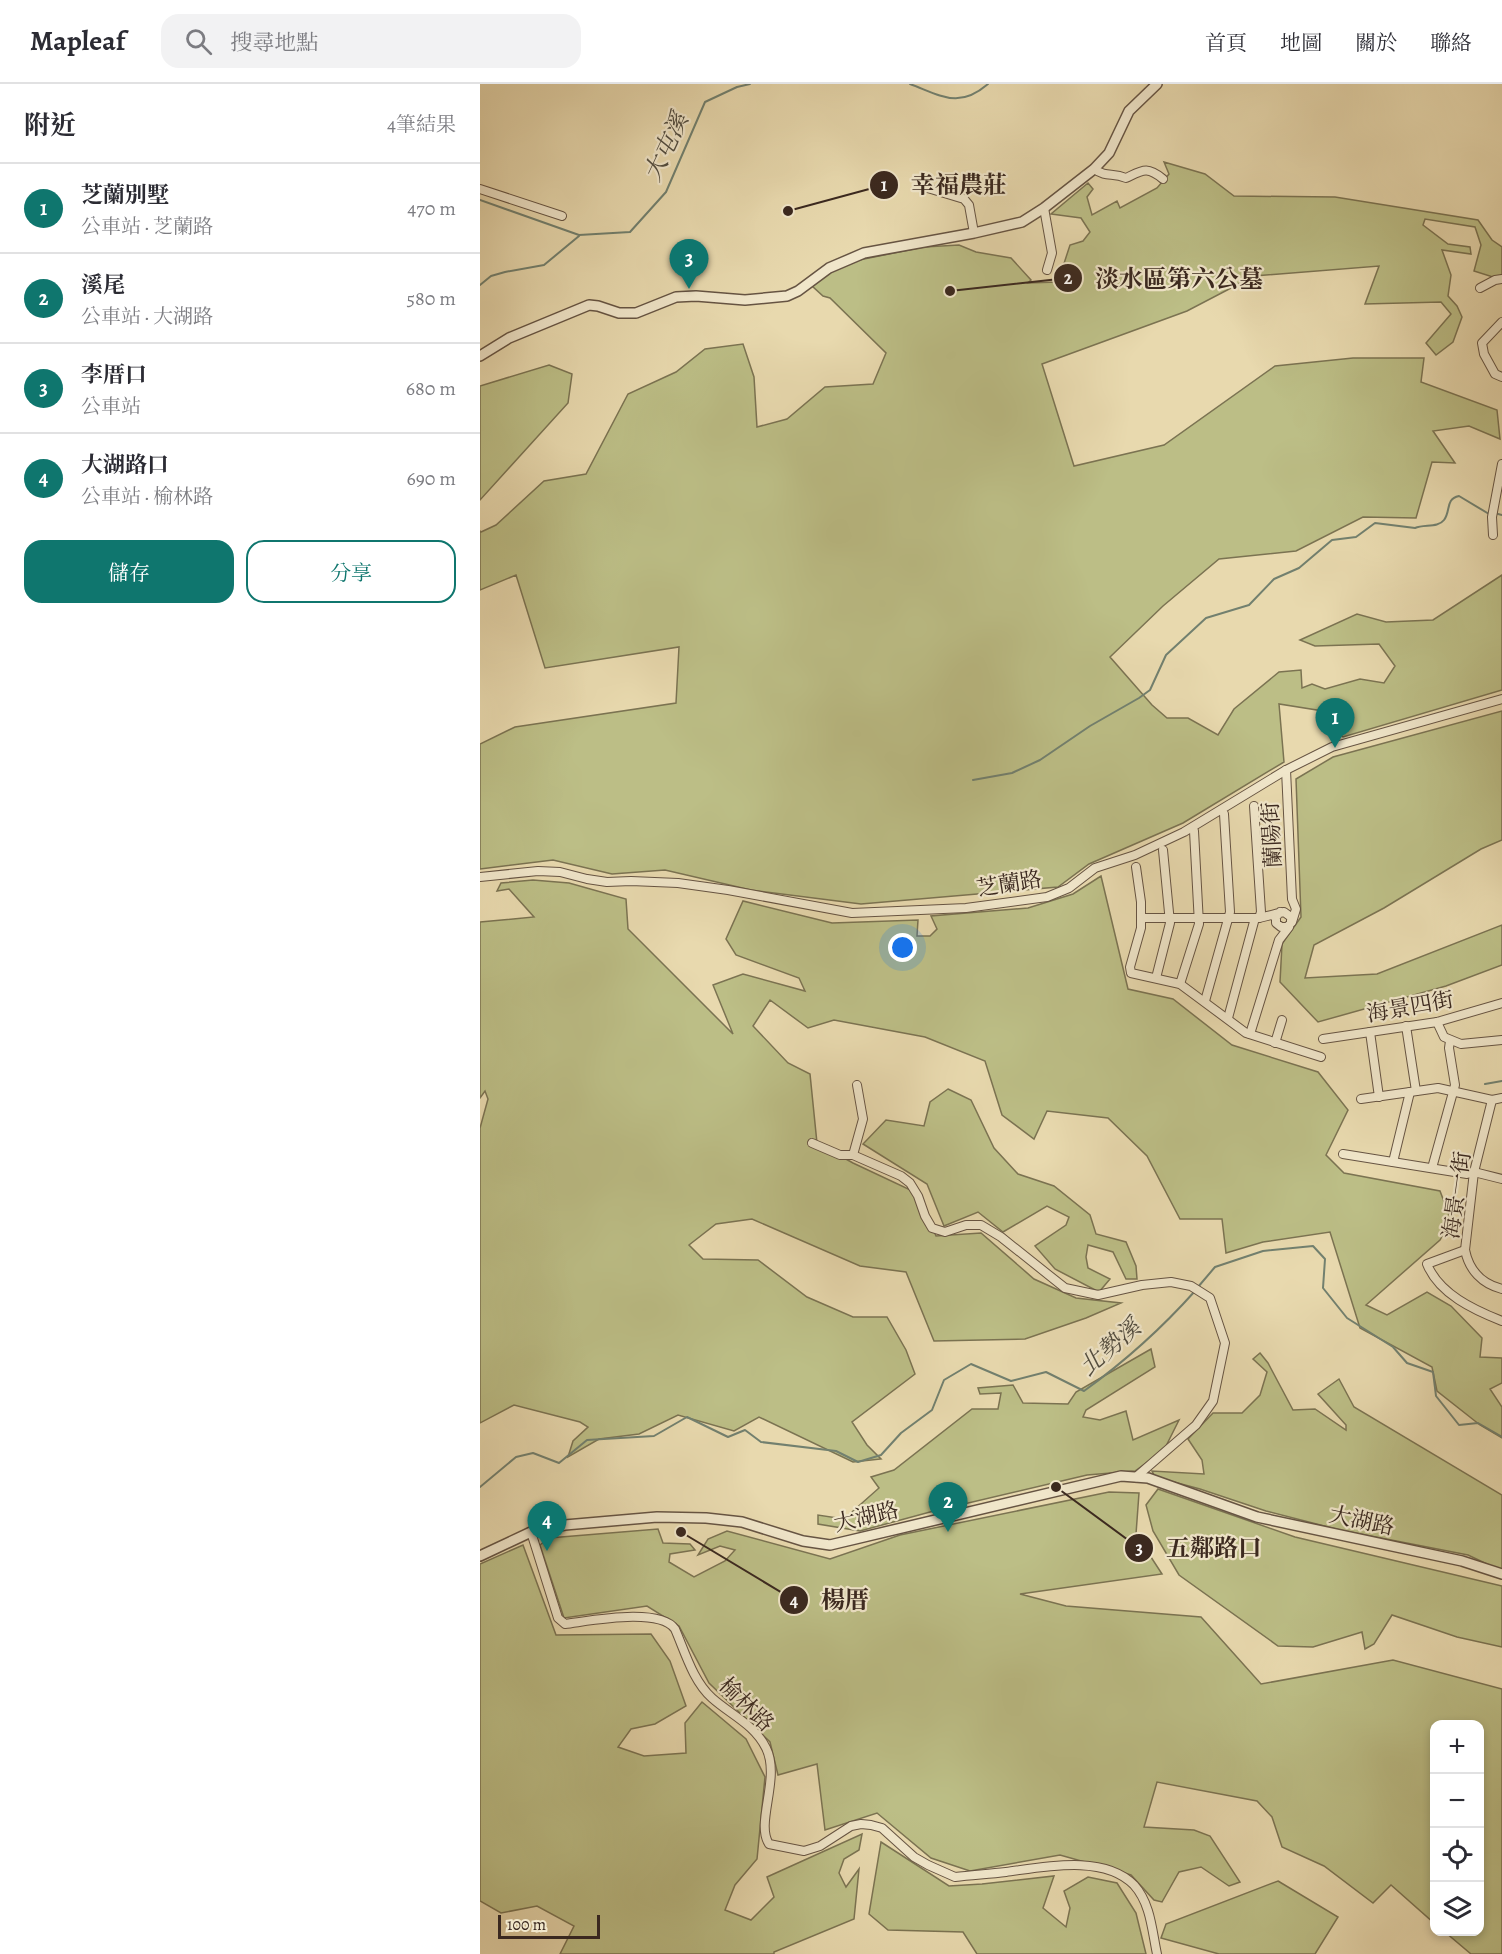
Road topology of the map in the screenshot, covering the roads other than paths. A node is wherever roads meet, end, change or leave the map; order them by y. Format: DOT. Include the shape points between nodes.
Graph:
graph roads {
  1 [pos="1157,84"];
  2 [pos="1094,169"];
  3 [pos="1163,179"];
  4 [pos="921,186"];
  5 [pos="480,189"];
  6 [pos="1044,208"];
  7 [pos="562,216"];
  8 [pos="974,233"];
  9 [pos="1047,270"];
  10 [pos="1502,279"];
  11 [pos="1480,288"];
  12 [pos="1502,322"];
  13 [pos="480,356"];
  14 [pos="1502,377"];
  15 [pos="1502,464"];
  16 [pos="1493,535"];
  17 [pos="1502,699"];
  18 [pos="1286,770"];
  19 [pos="1254,806"];
  20 [pos="1224,814"];
  21 [pos="1194,831"];
  22 [pos="1163,850"];
  23 [pos="1136,867"];
  24 [pos="480,877"];
  25 [pos="1292,898"];
  26 [pos="1282,912"];
  27 [pos="1141,918"];
  28 [pos="1170,918"];
  29 [pos="1199,918"];
  30 [pos="1229,918"];
  31 [pos="1257,918"];
  32 [pos="1290,924"];
  33 [pos="1278,926"];
  34 [pos="1156,978"];
  35 [pos="1180,984"];
  36 [pos="1205,1001"];
  37 [pos="1502,1003"];
  38 [pos="1228,1018"];
  39 [pos="1282,1020"];
  40 [pos="1437,1022"];
  41 [pos="1406,1026"];
  42 [pos="1370,1032"];
  43 [pos="1250,1034"];
  44 [pos="1323,1039"];
  45 [pos="1502,1040"];
  46 [pos="1450,1041"];
  47 [pos="1275,1043"];
  48 [pos="1321,1057"];
  49 [pos="857,1086"];
  50 [pos="1413,1092"];
  51 [pos="1454,1092"];
  52 [pos="1379,1097"];
  53 [pos="1502,1098"];
  54 [pos="1361,1099"];
  55 [pos="1492,1100"];
  56 [pos="812,1143"];
  57 [pos="1343,1154"];
  58 [pos="853,1155"];
  59 [pos="1393,1162"];
  60 [pos="1432,1168"];
  61 [pos="1474,1172"];
  62 [pos="1502,1179"];
  63 [pos="1465,1250"];
  64 [pos="1502,1289"];
  65 [pos="1502,1321"];
  66 [pos="1136,1477"];
  67 [pos="531,1532"];
  68 [pos="480,1557"];
  69 [pos="1502,1574"];
  70 [pos="1157,1954"];
  1 -- 2 [label="street" via="1130,111 1109,153"];
  2 -- 3 [label="street" via="1126,178 1145,170"];
  2 -- 6 [label="street"];
  4 -- 8 [label="street" via="964,199 969,205"];
  5 -- 7 [label="street"];
  6 -- 8 [label="street" via="1022,222"];
  6 -- 9 [label="street" via="1052,254"];
  8 -- 13 [label="street" via="864,253 829,268 787,296 745,300 676,297 636,313 589,305 509,338"];
  10 -- 11 [label="street"];
  12 -- 14 [label="street" via="1482,343 1495,374"];
  15 -- 16 [label="street" via="1492,517"];
  17 -- 18 [label="street, 芝蘭路" via="1332,747"];
  18 -- 24 [label="street, 芝蘭路" via="1184,832 1095,868 1069,888 1047,897 977,906 852,913 678,883 607,882 538,871"];
  18 -- 25 [label="street, 蘭陽街"];
  19 -- 31 [label="street, 蘭陽街" via="1261,912"];
  20 -- 30 [label="street, 蘭陽街"];
  21 -- 29 [label="street"];
  22 -- 28 [label="street"];
  23 -- 27 [label="street"];
  25 -- 26 [label="street, 蘭陽街"];
  25 -- 32 [label="street, 蘭陽街" via="1296,909"];
  26 -- 31 [label="street"];
  26 -- 32 [label="street" via="1291,917"];
  26 -- 33 [label="street, 蘭陽街" via="1276,917"];
  27 -- 28 [label="street"];
  27 -- 34 [label="street" via="1131,973"];
  28 -- 29 [label="street"];
  28 -- 34 [label="street"];
  29 -- 30 [label="street"];
  29 -- 35 [label="street"];
  30 -- 31 [label="street"];
  30 -- 36 [label="street, 蘭陽街"];
  31 -- 33 [label="street"];
  31 -- 38 [label="street, 蘭陽街"];
  32 -- 33 [label="street"];
  32 -- 43 [label="street, 蘭陽街" via="1279,940"];
  34 -- 35 [label="street"];
  35 -- 36 [label="street"];
  36 -- 38 [label="street"];
  37 -- 40 [label="street, 海景四街"];
  38 -- 43 [label="street"];
  39 -- 47 [label="street"];
  40 -- 41 [label="street, 海景四街"];
  40 -- 46 [label="street"];
  41 -- 42 [label="street, 海景四街"];
  41 -- 50 [label="street"];
  42 -- 44 [label="street, 海景四街"];
  42 -- 52 [label="street"];
  43 -- 47 [label="street"];
  45 -- 46 [label="street" via="1461,1044"];
  46 -- 51 [label="street"];
  47 -- 48 [label="street"];
  49 -- 58 [label="street" via="863,1119"];
  50 -- 51 [label="street" via="1438,1088"];
  50 -- 52 [label="street"];
  50 -- 59 [label="street"];
  51 -- 55 [label="street"];
  51 -- 60 [label="street"];
  52 -- 54 [label="street"];
  53 -- 55 [label="street"];
  55 -- 61 [label="street, 海景一街"];
  56 -- 58 [label="street" via="840,1155"];
  57 -- 59 [label="street"];
  58 -- 66 [label="street" via="910,1183 932,1228 945,1232 981,1225 1065,1288 1098,1295 1171,1282 1196,1289 1210,1298 1225,1343 1213,1401 1196,1425"];
  59 -- 60 [label="street"];
  60 -- 61 [label="street"];
  61 -- 62 [label="street"];
  61 -- 63 [label="street, 海景一街"];
  63 -- 64 [label="street, 海景一街" via="1472,1269 1481,1279"];
  63 -- 65 [label="street" via="1427,1264 1430,1271 1453,1296"];
  66 -- 67 [label="street, 大湖路" via="1121,1476 830,1545 742,1522 706,1518 611,1520"];
  66 -- 69 [label="street, 大湖路" via="1257,1517 1462,1561"];
  67 -- 68 [label="street, 大湖路"];
  67 -- 70 [label="street, 榆林路" via="561,1622 634,1616 671,1623 704,1688 745,1721 766,1748 771,1768 765,1821 769,1844 804,1851 861,1824 882,1828 914,1857 955,1876 1074,1864 1096,1867 1133,1884 1149,1914"];
}
